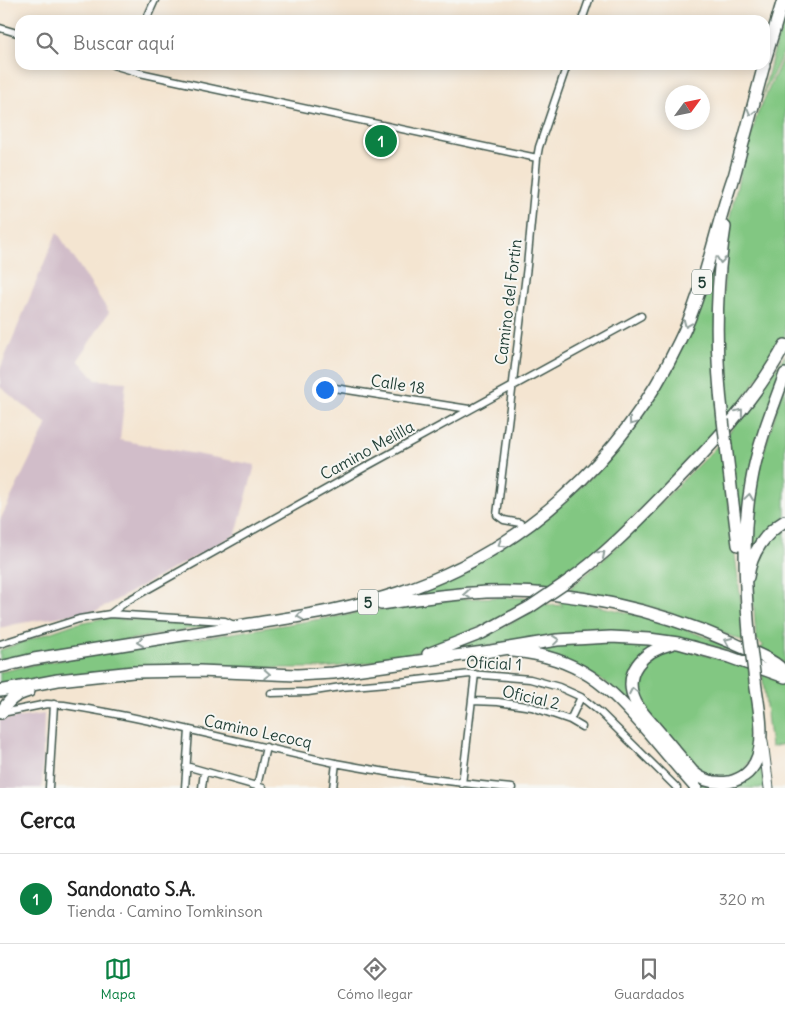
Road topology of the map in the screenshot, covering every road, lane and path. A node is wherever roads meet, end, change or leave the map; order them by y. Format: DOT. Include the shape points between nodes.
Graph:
graph roads {
  1 [pos="155,0"];
  2 [pos="589,0"];
  3 [pos="783,0"];
  4 [pos="148,15"];
  5 [pos="584,15"];
  6 [pos="0,28"];
  7 [pos="15,32"];
  8 [pos="770,43"];
  9 [pos="136,70"];
  10 [pos="565,70"];
  11 [pos="763,70"];
  12 [pos="538,158"];
  13 [pos="733,178"];
  14 [pos="641,316"];
  15 [pos="785,345"];
  16 [pos="785,374"];
  17 [pos="322,386"];
  18 [pos="512,386"];
  19 [pos="470,410"];
  20 [pos="785,521"];
  21 [pos="524,529"];
  22 [pos="746,598"];
  23 [pos="335,610"];
  24 [pos="110,614"];
  25 [pos="238,626"];
  26 [pos="678,643"];
  27 [pos="0,644"];
  28 [pos="491,651"];
  29 [pos="390,664"];
  30 [pos="0,667"];
  31 [pos="785,673"];
  32 [pos="475,674"];
  33 [pos="94,676"];
  34 [pos="785,677"];
  35 [pos="0,691"];
  36 [pos="271,693"];
  37 [pos="581,697"];
  38 [pos="472,701"];
  39 [pos="54,704"];
  40 [pos="10,706"];
  41 [pos="0,713"];
  42 [pos="570,720"];
  43 [pos="582,727"];
  44 [pos="189,730"];
  45 [pos="762,731"];
  46 [pos="266,747"];
  47 [pos="336,763"];
  48 [pos="186,766"];
  49 [pos="204,772"];
  50 [pos="462,784"];
  51 [pos="244,785"];
  52 [pos="260,787"];
  53 [pos="49,788"];
  54 [pos="185,788"];
  55 [pos="202,788"];
  56 [pos="333,788"];
  57 [pos="512,788"];
  58 [pos="676,788"];
  59 [pos="696,788"];
  60 [pos="769,788"];
  1 -- 4 [label="street"];
  2 -- 5 [label="street"];
  3 -- 8 [label="highway"];
  6 -- 7 [label="street"];
  9 -- 12 [label="street"];
  10 -- 12 [label="street, Camino del Fortin"];
  11 -- 13 [label="highway, 5, one-way"];
  12 -- 18 [label="street, Camino del Fortin"];
  13 -- 21 [label="highway, 5, one-way" via="691,315 654,388 623,435 597,466"];
  13 -- 22 [label="highway, one-way, bridge" via="723,239 717,362"];
  14 -- 18 [label="street, Camino Melilla"];
  29 -- 15 [label="highway, one-way, bridge" via="418,658 482,633 530,607 583,571 716,440 752,396"];
  22 -- 16 [label="highway, one-way" via="744,535 751,483 764,431"];
  17 -- 19 [label="street, Calle 18"];
  18 -- 19 [label="street, Camino Melilla"];
  18 -- 21 [label="street, Camino del Fortin" via="497,515 520,524"];
  19 -- 24 [label="street, Camino Melilla" via="127,601"];
  20 -- 22 [label="highway" via="759,546 749,570"];
  21 -- 23 [label="highway, 5, one-way" via="486,554 429,581 378,600"];
  22 -- 45 [label="highway, bridge"];
  23 -- 25 [label="highway, 5, one-way"];
  31 -- 23 [label="highway, one-way" via="782,668 756,654 682,623 618,605 573,597 486,592"];
  24 -- 25 [label="street, Camino Melilla" via="224,621"];
  24 -- 27 [label="street, Camino Melilla" via="79,619"];
  25 -- 30 [label="highway, 5, one-way"];
  28 -- 26 [label="highway, one-way" via="590,637"];
  26 -- 34 [label="highway"];
  45 -- 26 [label="highway, one-way" via="755,762 741,777 729,782 715,782 700,778 693,772 641,710 632,690 633,674 640,661 656,649"];
  28 -- 29 [label="highway"];
  28 -- 59 [label="highway" via="544,656 594,678 613,693"];
  33 -- 29 [label="highway, one-way" via="198,671 297,675"];
  32 -- 36 [label="street, Oficial 1"];
  32 -- 37 [label="street, Oficial 1" via="530,679 559,686"];
  32 -- 38 [label="street"];
  33 -- 35 [label="highway"];
  33 -- 40 [label="highway" via="82,682 18,694"];
  37 -- 42 [label="street"];
  37 -- 58 [label="street, Oficial 1"];
  38 -- 42 [label="street, Oficial 2" via="524,706"];
  38 -- 50 [label="street"];
  39 -- 40 [label="street, Camino Lecocq"];
  39 -- 44 [label="street, Camino Lecocq"];
  39 -- 53 [label="street"];
  40 -- 41 [label="highway"];
  42 -- 43 [label="street, Oficial 2"];
  44 -- 46 [label="street, Camino Lecocq"];
  44 -- 48 [label="street"];
  45 -- 60 [label="main road"];
  46 -- 47 [label="street, Camino Lecocq"];
  46 -- 52 [label="street"];
  47 -- 50 [label="street, Camino Lecocq"];
  47 -- 56 [label="street"];
  48 -- 49 [label="street"];
  48 -- 54 [label="street"];
  49 -- 51 [label="street"];
  49 -- 55 [label="street"];
  50 -- 57 [label="street, Camino Lecocq"];
  51 -- 52 [label="street"];
}
